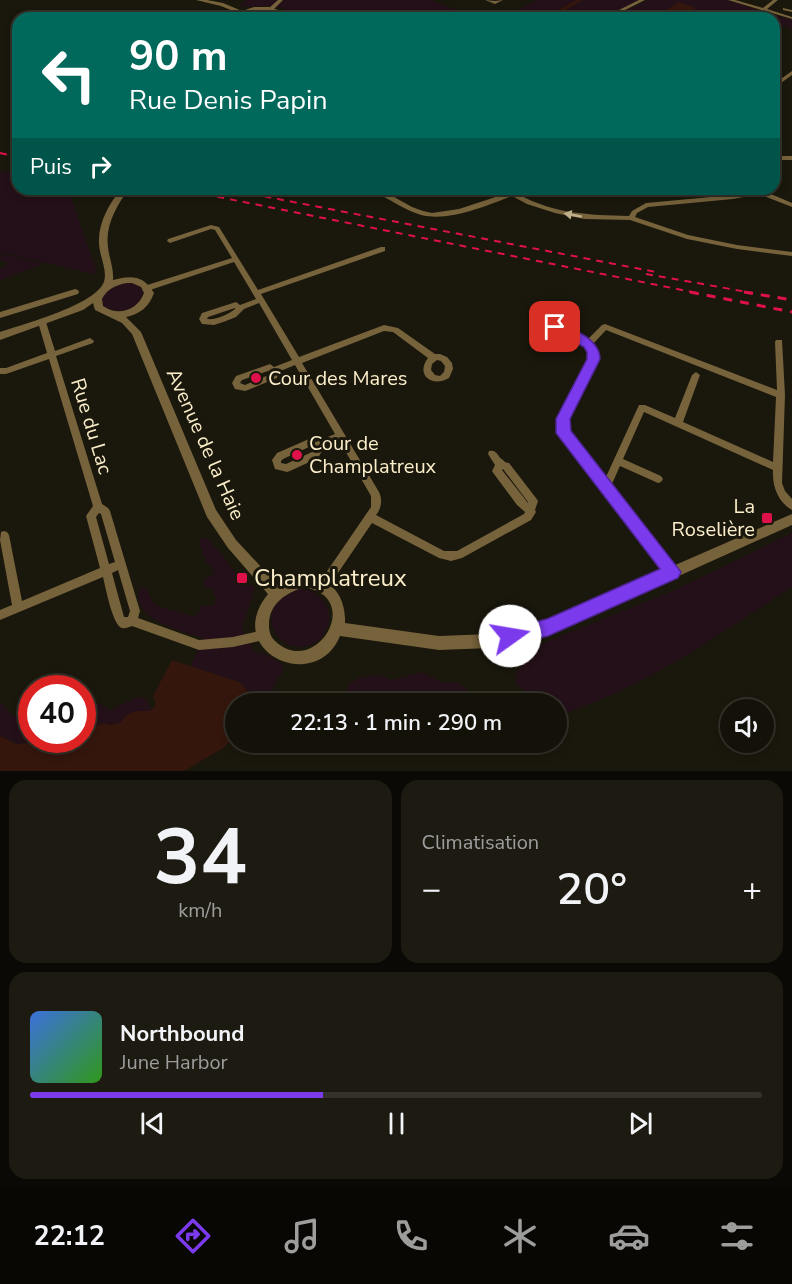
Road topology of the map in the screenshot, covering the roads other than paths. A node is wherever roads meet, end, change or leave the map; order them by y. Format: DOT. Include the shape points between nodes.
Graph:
graph roads {
  1 [pos="199,0"];
  2 [pos="281,0"];
  3 [pos="487,0"];
  4 [pos="501,0"];
  5 [pos="643,0"];
  6 [pos="730,0"];
  7 [pos="776,0"];
  8 [pos="271,9"];
  9 [pos="784,9"];
  10 [pos="763,10"];
  11 [pos="792,11"];
  12 [pos="240,12"];
  13 [pos="245,12"];
  14 [pos="279,12"];
  15 [pos="617,12"];
  16 [pos="770,12"];
  17 [pos="121,195"];
  18 [pos="387,195"];
  19 [pos="510,195"];
  20 [pos="515,195"];
  21 [pos="740,195"];
  22 [pos="768,195"];
  23 [pos="792,205"];
  24 [pos="631,218"];
  25 [pos="170,241"];
  26 [pos="103,242"];
  27 [pos="383,249"];
  28 [pos="792,254"];
  29 [pos="236,259"];
  30 [pos="139,281"];
  31 [pos="147,288"];
  32 [pos="102,290"];
  33 [pos="75,292"];
  34 [pos="258,297"];
  35 [pos="140,308"];
  36 [pos="239,308"];
  37 [pos="0,315"];
  38 [pos="110,315"];
  39 [pos="58,317"];
  40 [pos="42,322"];
  41 [pos="555,327"];
  42 [pos="136,332"];
  43 [pos="0,336"];
  44 [pos="90,341"];
  45 [pos="779,342"];
  46 [pos="588,344"];
  47 [pos="52,355"];
  48 [pos="434,358"];
  49 [pos="297,362"];
  50 [pos="274,370"];
  51 [pos="0,371"];
  52 [pos="696,375"];
  53 [pos="781,395"];
  54 [pos="678,423"];
  55 [pos="341,435"];
  56 [pos="316,446"];
  57 [pos="492,454"];
  58 [pos="618,462"];
  59 [pos="777,468"];
  60 [pos="658,479"];
  61 [pos="606,488"];
  62 [pos="792,506"];
  63 [pos="98,507"];
  64 [pos="370,518"];
  65 [pos="792,519"];
  66 [pos="4,535"];
  67 [pos="121,564"];
  68 [pos="106,570"];
  69 [pos="673,572"];
  70 [pos="323,586"];
  71 [pos="275,592"];
  72 [pos="18,608"];
  73 [pos="0,615"];
  74 [pos="132,621"];
  75 [pos="338,629"];
  76 [pos="264,634"];
  1 -- 12 [label="street"];
  2 -- 8 [label="street"];
  3 -- 4 [label="street"];
  5 -- 15 [label="street"];
  6 -- 10 [label="street"];
  7 -- 10 [label="street"];
  8 -- 13 [label="street"];
  8 -- 14 [label="street"];
  9 -- 11 [label="street"];
  10 -- 16 [label="street"];
  17 -- 26 [label="street" via="108,217"];
  18 -- 19 [label="street" via="431,215"];
  24 -- 20 [label="street, one-way" via="584,217 529,203"];
  21 -- 24 [label="street" via="646,205"];
  22 -- 23 [label="street"];
  24 -- 28 [label="street" via="687,237"];
  25 -- 29 [label="street" via="217,228"];
  26 -- 30 [label="street" via="117,272"];
  26 -- 32 [label="street" via="110,278"];
  27 -- 34 [label="street"];
  29 -- 31 [label="street"];
  29 -- 34 [label="street"];
  30 -- 31 [label="street"];
  30 -- 32 [label="street" via="126,280"];
  31 -- 35 [label="street" via="148,298"];
  32 -- 38 [label="street" via="96,299 98,308"];
  32 -- 39 [label="street" via="80,308"];
  33 -- 37 [label="street"];
  34 -- 36 [label="street"];
  34 -- 49 [label="street"];
  35 -- 38 [label="street"];
  35 -- 42 [label="street"];
  38 -- 39 [label="street" via="90,311"];
  38 -- 42 [label="street" via="125,321"];
  39 -- 40 [label="street"];
  40 -- 43 [label="street"];
  40 -- 47 [label="street, Rue du Lac"];
  41 -- 46 [label="street"];
  42 -- 71 [label="street, Avenue de la Haie" via="211,513 232,544"];
  44 -- 47 [label="street"];
  45 -- 53 [label="street"];
  46 -- 53 [label="street" via="605,327"];
  46 -- 61 [label="street" via="594,351 593,359 563,419 564,433"];
  47 -- 51 [label="street"];
  47 -- 63 [label="street, Rue du Lac"];
  48 -- 49 [label="street" via="395,330 384,328"];
  49 -- 50 [label="street"];
  49 -- 55 [label="street"];
  52 -- 54 [label="street"];
  53 -- 59 [label="street"];
  54 -- 58 [label="street" via="642,407"];
  54 -- 59 [label="street"];
  55 -- 56 [label="street"];
  55 -- 64 [label="street" via="376,495 376,508"];
  57 -- 64 [label="street" via="534,501 531,512 458,555 442,555"];
  58 -- 60 [label="street"];
  58 -- 61 [label="street"];
  59 -- 62 [label="street" via="777,483"];
  61 -- 69 [label="street"];
  63 -- 67 [label="street, Rue du Lac" via="105,511"];
  63 -- 68 [label="street, Rue du Lac" via="91,516"];
  64 -- 70 [label="street"];
  65 -- 69 [label="street"];
  66 -- 72 [label="street"];
  67 -- 68 [label="street"];
  67 -- 74 [label="street, Rue du Lac" via="135,611"];
  68 -- 72 [label="street"];
  68 -- 74 [label="street, Rue du Lac" via="120,620"];
  69 -- 75 [label="street" via="548,628 490,641 439,644"];
  70 -- 71 [label="street" via="294,582"];
  70 -- 75 [label="street" via="338,604"];
  71 -- 76 [label="street" via="262,617"];
  72 -- 73 [label="street"];
  74 -- 76 [label="street, Rue du Lac" via="199,645"];
  75 -- 76 [label="street" via="325,648 304,658 283,655 268,643"];
}
